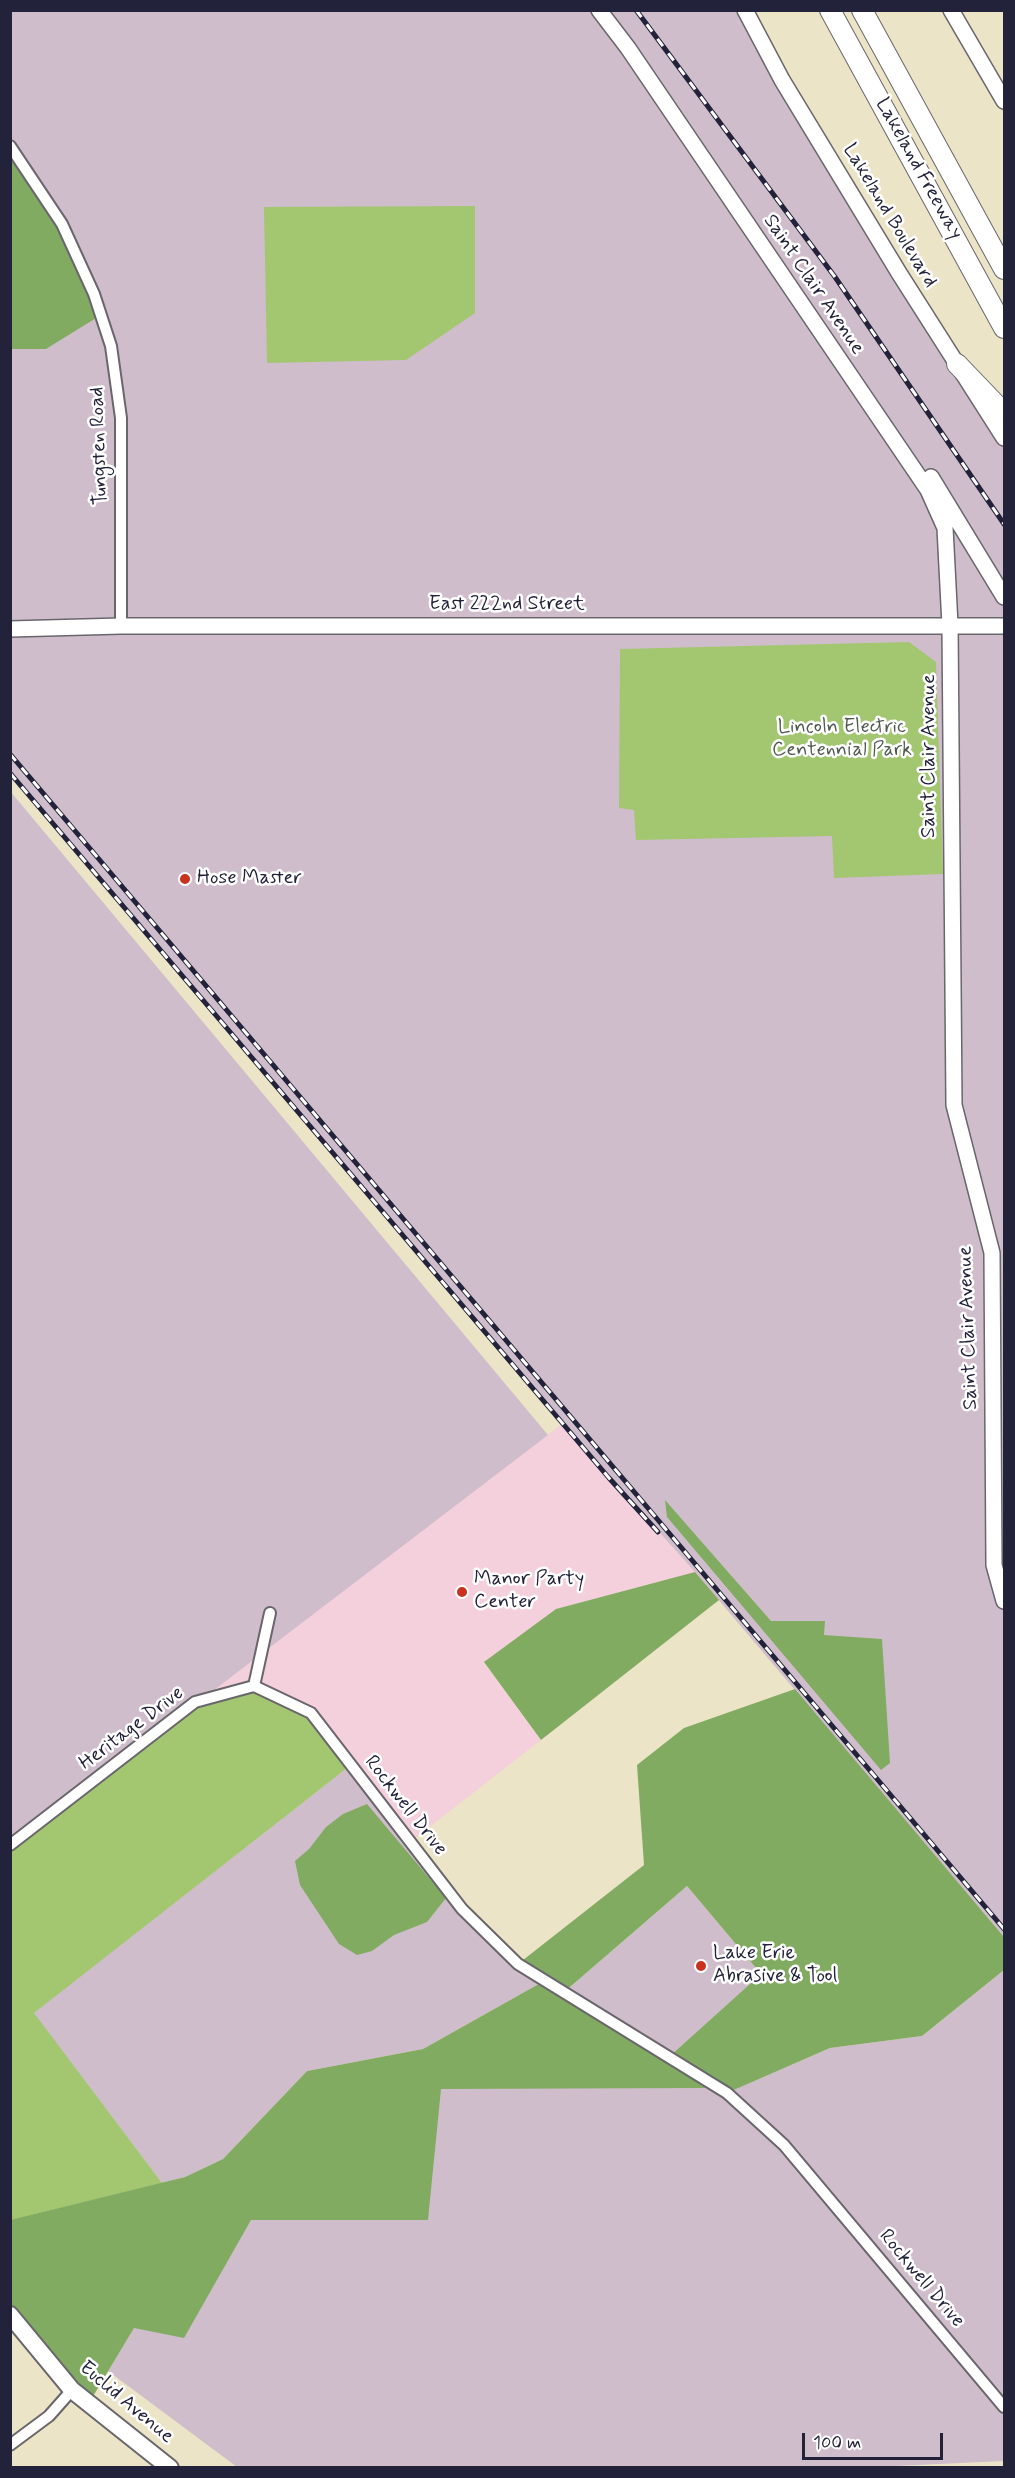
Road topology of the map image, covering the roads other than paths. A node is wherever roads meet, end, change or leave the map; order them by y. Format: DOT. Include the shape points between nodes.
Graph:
graph roads {
  1 [pos="599,10"];
  2 [pos="745,10"];
  3 [pos="830,10"];
  4 [pos="862,10"];
  5 [pos="957,12"];
  6 [pos="1005,101"];
  7 [pos="10,147"];
  8 [pos="1005,269"];
  9 [pos="1005,328"];
  10 [pos="957,364"];
  11 [pos="1005,413"];
  12 [pos="1005,438"];
  13 [pos="902,451"];
  14 [pos="1005,597"];
  15 [pos="950,625"];
  16 [pos="121,626"];
  17 [pos="1005,626"];
  18 [pos="10,629"];
  19 [pos="1005,1601"];
  20 [pos="270,1614"];
  21 [pos="254,1686"];
  22 [pos="10,1845"];
  23 [pos="10,2315"];
  24 [pos="72,2390"];
  25 [pos="1005,2407"];
  26 [pos="10,2445"];
  27 [pos="170,2468"];
  1 -- 13 [label="street, Saint Clair Avenue"];
  2 -- 10 [label="street, Lakeland Boulevard" via="782,80"];
  3 -- 9 [label="highway, Lakeland Freeway"];
  4 -- 8 [label="highway, Lakeland Freeway"];
  5 -- 6 [label="street"];
  7 -- 16 [label="street, Tungsten Road" via="62,224 94,294 111,346 121,418"];
  10 -- 11 [label="highway"];
  10 -- 12 [label="street, Lakeland Boulevard"];
  13 -- 14 [label="street" via="922,463"];
  13 -- 15 [label="street, Saint Clair Avenue" via="928,490 945,528"];
  15 -- 16 [label="street, East 222nd Street"];
  15 -- 17 [label="street, East 222nd Street"];
  15 -- 19 [label="street, Saint Clair Avenue" via="954,1105 992,1252 994,1565"];
  16 -- 18 [label="street, East 222nd Street"];
  20 -- 21 [label="street"];
  21 -- 22 [label="street, Heritage Drive" via="195,1702"];
  21 -- 25 [label="street, Rockwell Drive" via="311,1713 462,1909 518,1964 727,2093 784,2145"];
  23 -- 24 [label="main road, Euclid Avenue"];
  24 -- 26 [label="street" via="49,2416"];
  24 -- 27 [label="main road, Euclid Avenue"];
}
